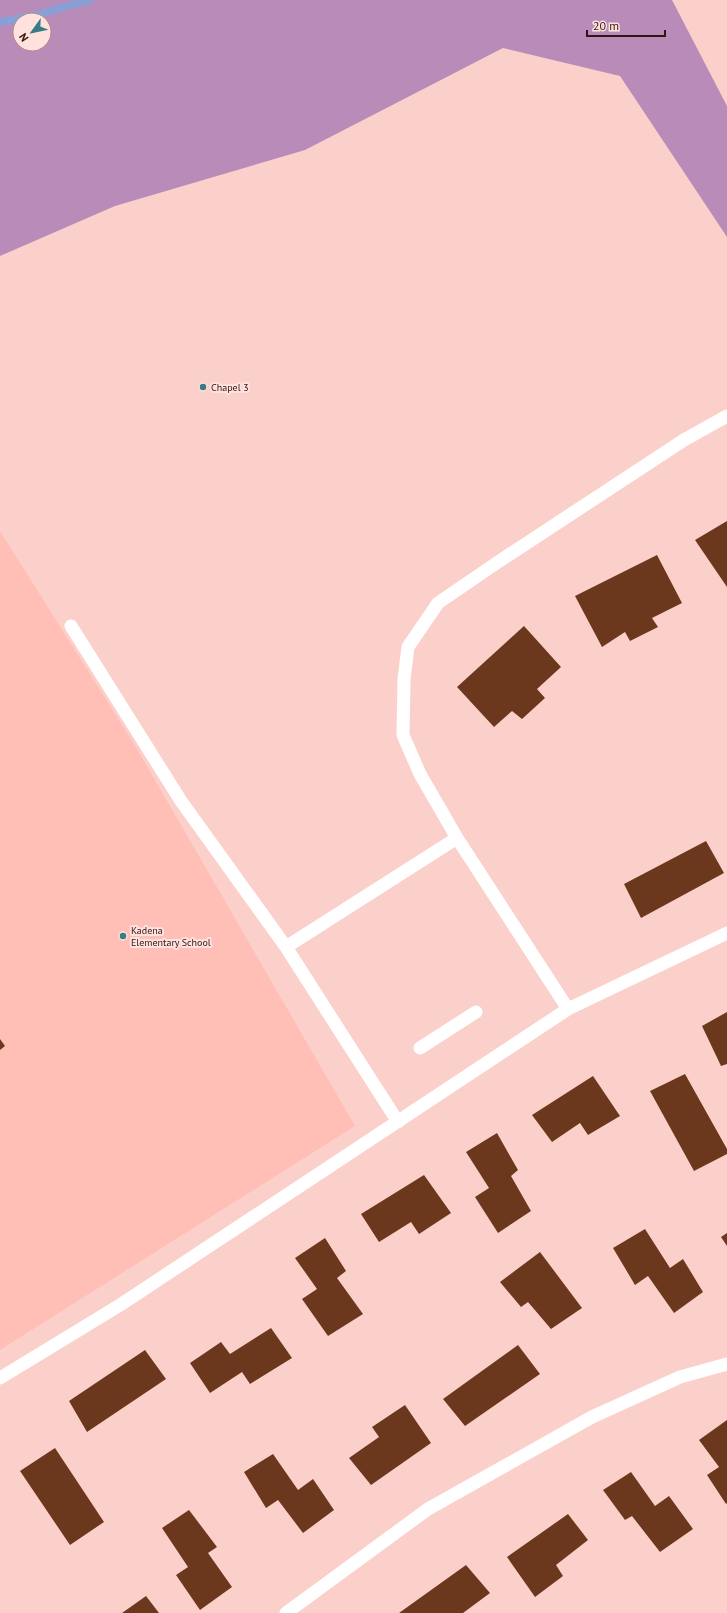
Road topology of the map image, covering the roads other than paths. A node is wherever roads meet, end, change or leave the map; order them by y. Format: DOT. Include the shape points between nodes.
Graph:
graph roads {
  1 [pos="727,416"];
  2 [pos="71,626"];
  3 [pos="457,838"];
  4 [pos="727,933"];
  5 [pos="286,947"];
  6 [pos="568,1009"];
  7 [pos="476,1012"];
  8 [pos="420,1048"];
  9 [pos="398,1122"];
  10 [pos="727,1364"];
  11 [pos="0,1378"];
  12 [pos="286,1613"];
  1 -- 3 [label="lane" via="684,440 438,603 408,647 404,679 403,735 420,774"];
  2 -- 5 [label="lane" via="180,801"];
  3 -- 5 [label="lane"];
  3 -- 6 [label="lane"];
  4 -- 6 [label="lane"];
  5 -- 9 [label="lane"];
  6 -- 9 [label="lane"];
  7 -- 8 [label="lane"];
  9 -- 11 [label="lane" via="120,1304"];
  10 -- 12 [label="lane" via="680,1377 592,1417 428,1509"];
}
